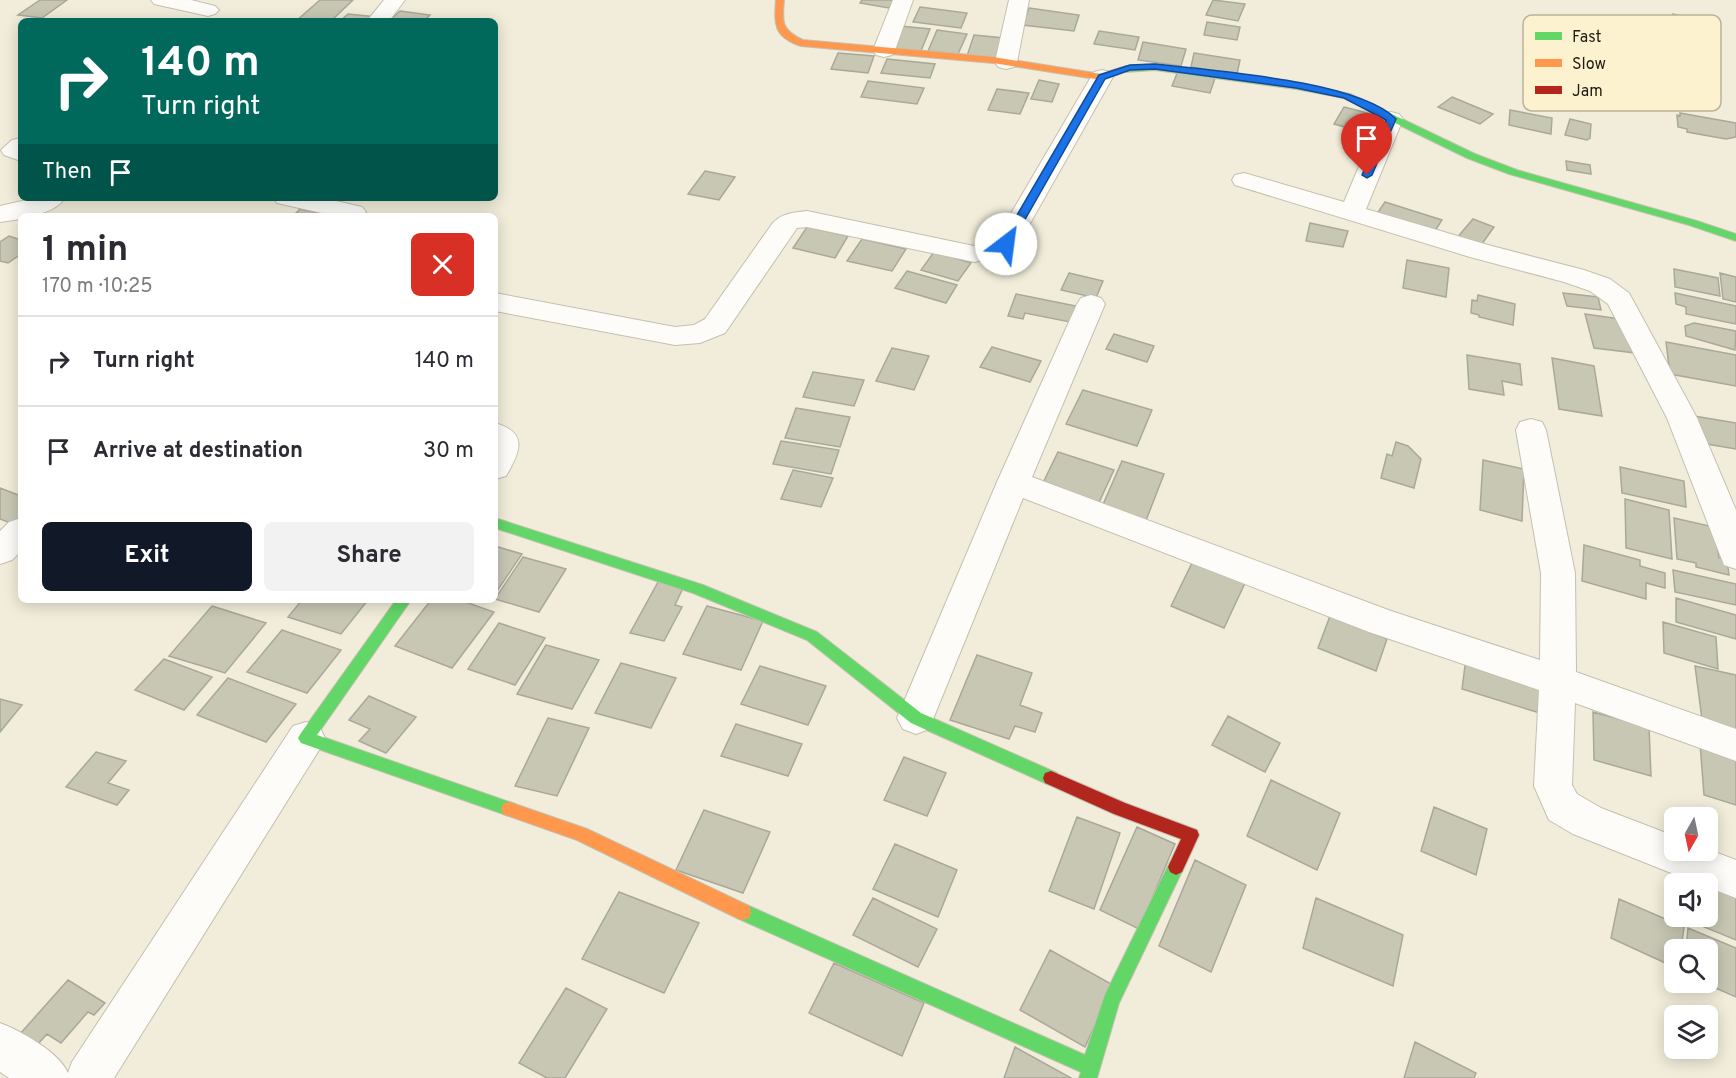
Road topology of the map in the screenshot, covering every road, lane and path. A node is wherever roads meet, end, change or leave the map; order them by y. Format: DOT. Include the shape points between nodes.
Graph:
graph roads {
  1 [pos="161,0"];
  2 [pos="395,0"];
  3 [pos="780,0"];
  4 [pos="903,0"];
  5 [pos="1018,0"];
  6 [pos="208,10"];
  7 [pos="380,18"];
  8 [pos="884,50"];
  9 [pos="1006,62"];
  10 [pos="1102,77"];
  11 [pos="1391,119"];
  12 [pos="1244,180"];
  13 [pos="50,201"];
  14 [pos="300,201"];
  15 [pos="1352,212"];
  16 [pos="352,213"];
  17 [pos="0,214"];
  18 [pos="1736,238"];
  19 [pos="498,303"];
  20 [pos="1091,304"];
  21 [pos="1531,430"];
  22 [pos="498,436"];
  23 [pos="498,463"];
  24 [pos="1013,482"];
  25 [pos="498,525"];
  26 [pos="18,534"];
  27 [pos="0,551"];
  28 [pos="1736,556"];
  29 [pos="402,603"];
  30 [pos="1558,681"];
  31 [pos="916,718"];
  32 [pos="306,738"];
  33 [pos="1736,745"];
  34 [pos="1736,879"];
  35 [pos="0,1045"];
  36 [pos="1090,1072"];
  37 [pos="47,1078"];
  38 [pos="88,1078"];
  1 -- 6 [label="street"];
  2 -- 7 [label="street"];
  3 -- 8 [label="street" via="778,25 784,36 801,43"];
  4 -- 8 [label="street"];
  5 -- 9 [label="street"];
  8 -- 9 [label="street"];
  9 -- 10 [label="street"];
  10 -- 11 [label="street" via="1130,68 1155,66 1231,76 1347,96"];
  10 -- 19 [label="street" via="1006,244 975,254 807,219 789,221 715,326 700,334 675,336"];
  11 -- 15 [label="street"];
  11 -- 18 [label="street" via="1514,172"];
  12 -- 15 [label="street"];
  13 -- 17 [label="street"];
  14 -- 16 [label="street"];
  15 -- 28 [label="street" via="1574,276 1600,285 1619,299 1677,409"];
  20 -- 24 [label="street"];
  21 -- 30 [label="street" via="1558,573"];
  22 -- 23 [label="street" via="504,452"];
  24 -- 30 [label="street" via="1381,622"];
  24 -- 31 [label="street"];
  25 -- 31 [label="street" via="698,589 812,636"];
  26 -- 27 [label="street"];
  29 -- 32 [label="street"];
  30 -- 33 [label="street"];
  30 -- 34 [label="street" via="1553,786 1563,807 1587,821"];
  31 -- 36 [label="street" via="1120,809 1191,835 1111,1001"];
  32 -- 36 [label="street" via="581,834 770,926"];
  32 -- 38 [label="street"];
  35 -- 37 [label="street"];
}
